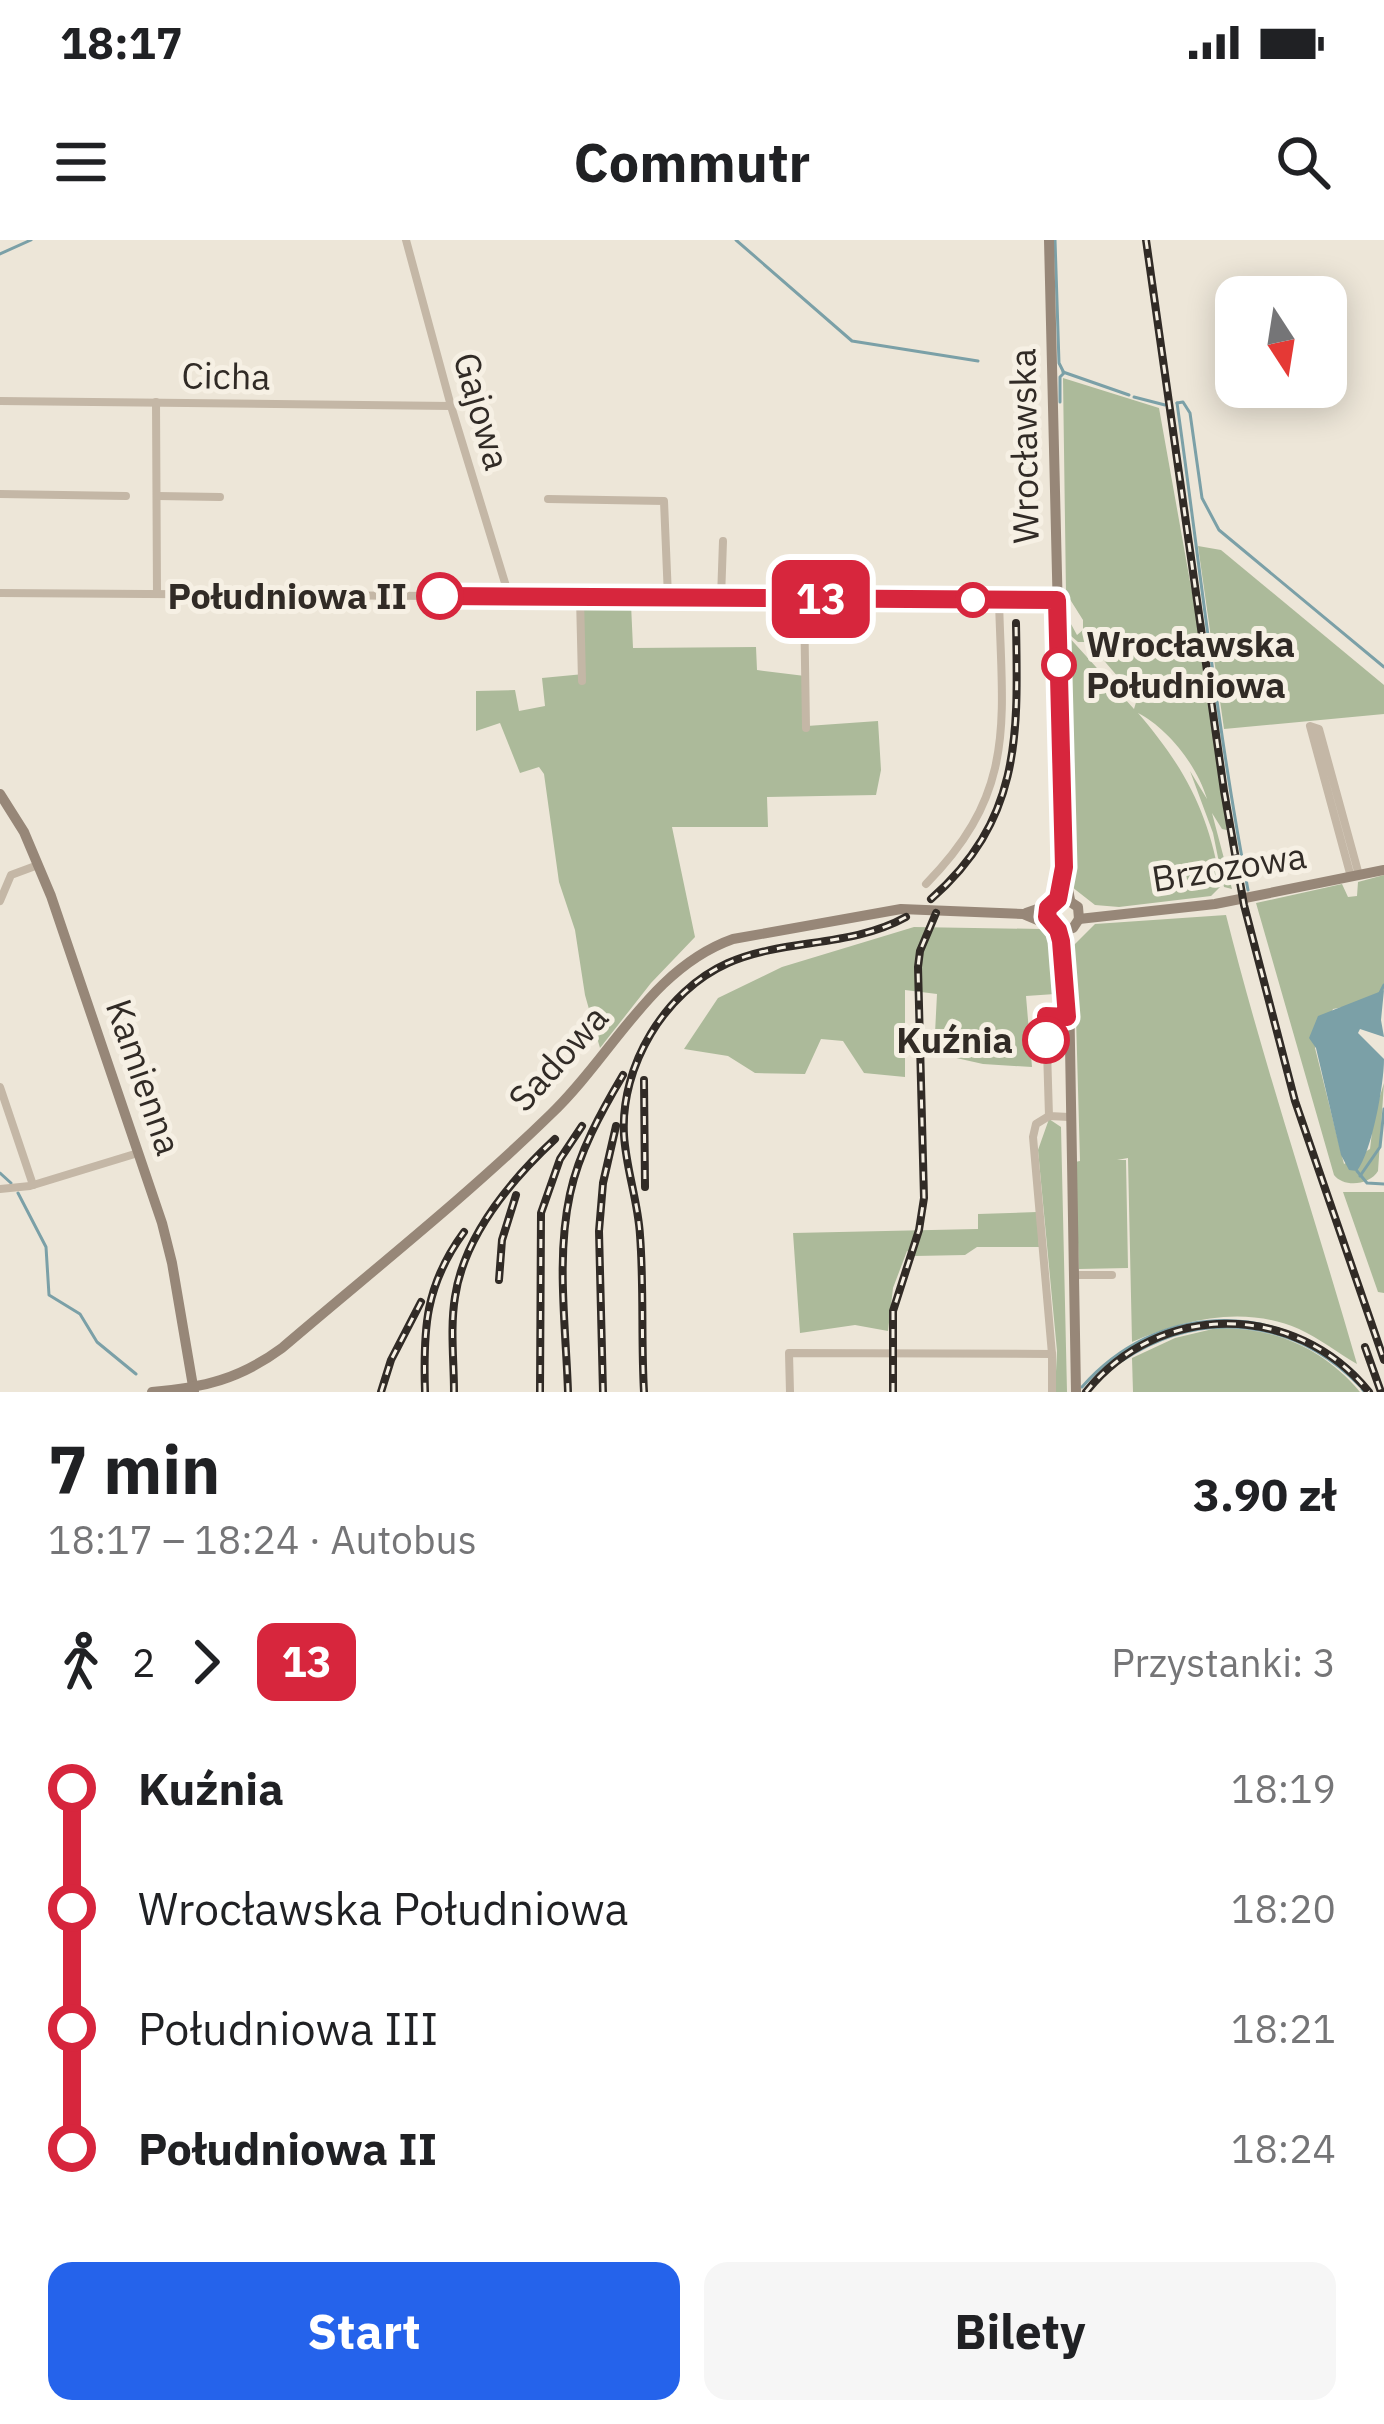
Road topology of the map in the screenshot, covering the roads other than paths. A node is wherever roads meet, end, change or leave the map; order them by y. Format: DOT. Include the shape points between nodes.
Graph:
graph roads {
  1 [pos="406,240"];
  2 [pos="1049,240"];
  3 [pos="0,401"];
  4 [pos="156,402"];
  5 [pos="451,406"];
  6 [pos="0,494"];
  7 [pos="126,496"];
  8 [pos="158,496"];
  9 [pos="220,497"];
  10 [pos="548,499"];
  11 [pos="723,541"];
  12 [pos="0,593"];
  13 [pos="157,594"];
  14 [pos="509,596"];
  15 [pos="1056,596"];
  16 [pos="580,597"];
  17 [pos="668,598"];
  18 [pos="722,598"];
  19 [pos="804,599"];
  20 [pos="1003,600"];
  21 [pos="582,681"];
  22 [pos="806,728"];
  23 [pos="0,794"];
  24 [pos="38,865"];
  25 [pos="1384,870"];
  26 [pos="1355,876"];
  27 [pos="926,884"];
  28 [pos="0,901"];
  29 [pos="1067,907"];
  30 [pos="1023,914"];
  31 [pos="1058,927"];
  32 [pos="1067,1017"];
  33 [pos="0,1087"];
  34 [pos="1048,1116"];
  35 [pos="1069,1118"];
  36 [pos="138,1153"];
  37 [pos="33,1185"];
  38 [pos="0,1189"];
  39 [pos="1073,1275"];
  40 [pos="1112,1275"];
  41 [pos="1052,1354"];
  42 [pos="1076,1388"];
  43 [pos="193,1390"];
  44 [pos="152,1392"];
  45 [pos="790,1392"];
  46 [pos="1052,1392"];
  1 -- 5 [label="street, Gajowa"];
  2 -- 15 [label="street, Wrocławska"];
  3 -- 4 [label="street, Cicha"];
  4 -- 5 [label="street, Cicha"];
  4 -- 8 [label="street"];
  5 -- 14 [label="street, Gajowa"];
  6 -- 7 [label="street"];
  8 -- 9 [label="street"];
  8 -- 13 [label="street"];
  10 -- 17 [label="street" via="664,501"];
  11 -- 18 [label="street"];
  12 -- 13 [label="street"];
  13 -- 14 [label="street"];
  14 -- 16 [label="street"];
  15 -- 20 [label="street"];
  15 -- 29 [label="street, Wrocławska"];
  16 -- 17 [label="street"];
  16 -- 21 [label="street"];
  17 -- 18 [label="street"];
  18 -- 19 [label="street"];
  19 -- 20 [label="street"];
  19 -- 22 [label="street"];
  20 -- 27 [label="street" via="998,770 951,858"];
  23 -- 24 [label="street, Kamienna"];
  24 -- 28 [label="street" via="11,875"];
  24 -- 36 [label="street, Kamienna"];
  25 -- 26 [label="street, Brzozowa"];
  26 -- 26 [label="street, Brzozowa" via="1318,729 1310,726"];
  26 -- 29 [label="street, Brzozowa" via="1199,906 1115,913"];
  29 -- 30 [label="street, Sadowa"];
  29 -- 31 [label="street, Wrocławska"];
  29 -- 31 [label="street"];
  30 -- 31 [label="street, Sadowa"];
  30 -- 43 [label="street, Sadowa" via="890,910 733,939 696,955 554,1112 455,1201 262,1362"];
  31 -- 32 [label="street"];
  32 -- 34 [label="street" via="1046,1016"];
  32 -- 35 [label="street"];
  33 -- 37 [label="street"];
  34 -- 35 [label="street"];
  34 -- 41 [label="street" via="1033,1137"];
  35 -- 39 [label="street"];
  36 -- 37 [label="street"];
  36 -- 43 [label="street, Kamienna" via="172,1263"];
  37 -- 38 [label="street"];
  39 -- 40 [label="street"];
  39 -- 42 [label="street"];
  41 -- 45 [label="street" via="789,1353"];
  41 -- 46 [label="street"];
  43 -- 44 [label="street, Sadowa"];
}
